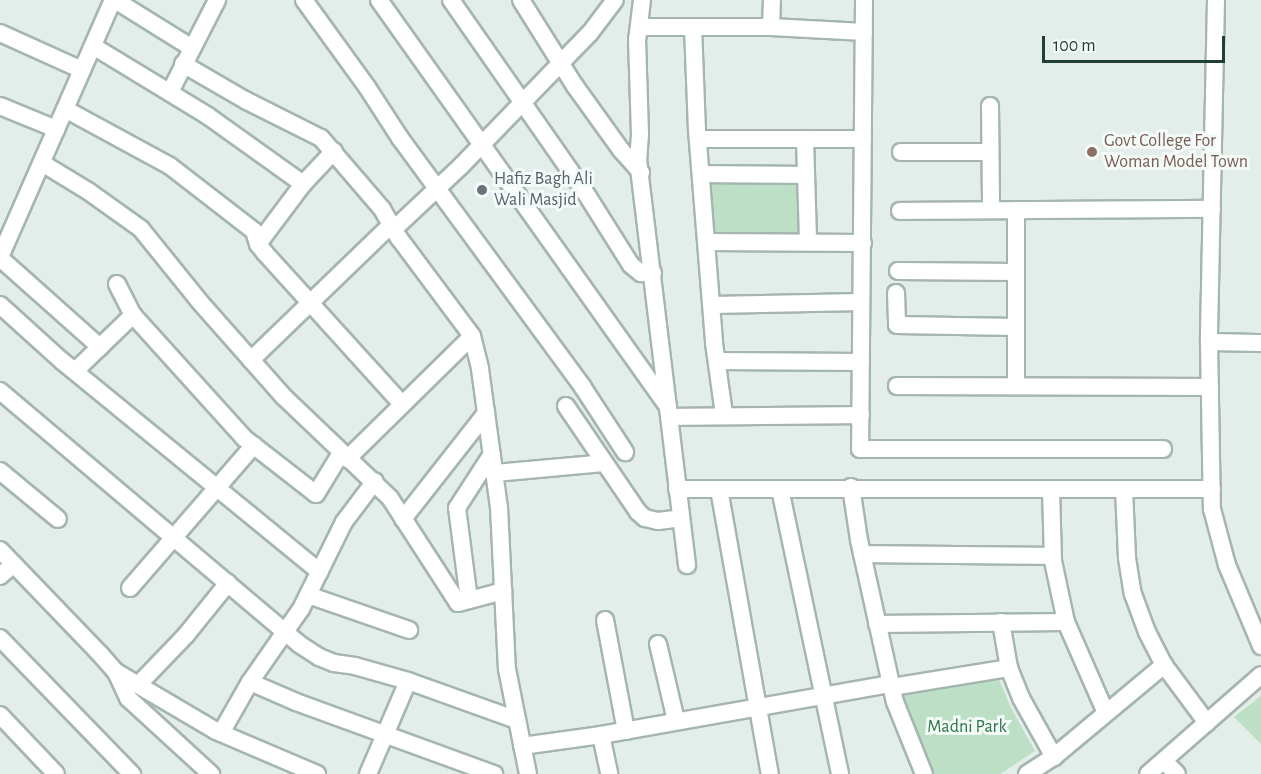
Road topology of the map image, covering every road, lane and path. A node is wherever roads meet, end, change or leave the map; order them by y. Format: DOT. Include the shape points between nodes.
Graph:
graph roads {
  1 [pos="217,0"];
  2 [pos="304,0"];
  3 [pos="379,0"];
  4 [pos="451,0"];
  5 [pos="521,0"];
  6 [pos="615,0"];
  7 [pos="642,0"];
  8 [pos="772,0"];
  9 [pos="864,0"];
  10 [pos="1216,0"];
  11 [pos="110,1"];
  12 [pos="639,27"];
  13 [pos="693,27"];
  14 [pos="771,27"];
  15 [pos="864,32"];
  16 [pos="0,33"];
  17 [pos="93,46"];
  18 [pos="192,48"];
  19 [pos="183,63"];
  20 [pos="561,63"];
  21 [pos="82,70"];
  22 [pos="170,92"];
  23 [pos="522,102"];
  24 [pos="0,106"];
  25 [pos="990,106"];
  26 [pos="65,109"];
  27 [pos="56,129"];
  28 [pos="698,139"];
  29 [pos="805,139"];
  30 [pos="863,139"];
  31 [pos="481,145"];
  32 [pos="334,151"];
  33 [pos="901,152"];
  34 [pos="990,153"];
  35 [pos="42,163"];
  36 [pos="641,172"];
  37 [pos="701,174"];
  38 [pos="806,175"];
  39 [pos="303,184"];
  40 [pos="438,189"];
  41 [pos="1212,209"];
  42 [pos="991,210"];
  43 [pos="1016,210"];
  44 [pos="900,211"];
  45 [pos="392,227"];
  46 [pos="707,242"];
  47 [pos="808,242"];
  48 [pos="863,243"];
  49 [pos="258,244"];
  50 [pos="0,258"];
  51 [pos="898,271"];
  52 [pos="1016,272"];
  53 [pos="653,273"];
  54 [pos="117,284"];
  55 [pos="896,293"];
  56 [pos="311,301"];
  57 [pos="861,302"];
  58 [pos="0,305"];
  59 [pos="711,305"];
  60 [pos="133,315"];
  61 [pos="1016,327"];
  62 [pos="472,336"];
  63 [pos="1209,342"];
  64 [pos="1261,343"];
  65 [pos="100,347"];
  66 [pos="251,360"];
  67 [pos="717,361"];
  68 [pos="861,362"];
  69 [pos="75,371"];
  70 [pos="897,386"];
  71 [pos="1016,386"];
  72 [pos="1210,387"];
  73 [pos="0,391"];
  74 [pos="402,404"];
  75 [pos="566,406"];
  76 [pos="669,412"];
  77 [pos="486,413"];
  78 [pos="724,414"];
  79 [pos="861,416"];
  80 [pos="254,445"];
  81 [pos="1163,448"];
  82 [pos="625,452"];
  83 [pos="492,454"];
  84 [pos="344,456"];
  85 [pos="604,463"];
  86 [pos="0,471"];
  87 [pos="495,473"];
  88 [pos="375,481"];
  89 [pos="850,487"];
  90 [pos="218,488"];
  91 [pos="677,489"];
  92 [pos="719,489"];
  93 [pos="780,489"];
  94 [pos="1051,489"];
  95 [pos="1124,489"];
  96 [pos="1212,489"];
  97 [pos="681,518"];
  98 [pos="57,519"];
  99 [pos="404,519"];
  100 [pos="174,538"];
  101 [pos="0,550"];
  102 [pos="862,554"];
  103 [pos="1052,556"];
  104 [pos="14,564"];
  105 [pos="687,565"];
  106 [pos="320,572"];
  107 [pos="0,576"];
  108 [pos="228,583"];
  109 [pos="130,588"];
  110 [pos="503,591"];
  111 [pos="308,595"];
  112 [pos="469,600"];
  113 [pos="605,620"];
  114 [pos="1001,622"];
  115 [pos="1066,622"];
  116 [pos="877,624"];
  117 [pos="409,630"];
  118 [pos="286,631"];
  119 [pos="0,638"];
  120 [pos="658,644"];
  121 [pos="1261,646"];
  122 [pos="1164,665"];
  123 [pos="1009,668"];
  124 [pos="116,672"];
  125 [pos="1261,675"];
  126 [pos="408,681"];
  127 [pos="250,682"];
  128 [pos="139,684"];
  129 [pos="892,685"];
  130 [pos="823,696"];
  131 [pos="758,707"];
  132 [pos="1106,713"];
  133 [pos="0,715"];
  134 [pos="517,720"];
  135 [pos="676,722"];
  136 [pos="1207,723"];
  137 [pos="626,731"];
  138 [pos="221,733"];
  139 [pos="385,735"];
  140 [pos="601,735"];
  141 [pos="522,746"];
  142 [pos="1054,756"];
  143 [pos="1164,761"];
  144 [pos="56,774"];
  145 [pos="132,774"];
  146 [pos="211,774"];
  147 [pos="317,774"];
  148 [pos="368,774"];
  149 [pos="494,774"];
  150 [pos="528,774"];
  151 [pos="609,774"];
  152 [pos="769,774"];
  153 [pos="840,774"];
  154 [pos="924,774"];
  155 [pos="1027,774"];
  156 [pos="1148,774"];
  157 [pos="1177,774"];
  1 -- 18 [label="street"];
  2 -- 40 [label="street"];
  3 -- 31 [label="street"];
  4 -- 23 [label="street"];
  5 -- 20 [label="street"];
  6 -- 20 [label="street"];
  7 -- 12 [label="street"];
  8 -- 14 [label="street"];
  9 -- 15 [label="street"];
  10 -- 41 [label="street"];
  11 -- 17 [label="street"];
  11 -- 18 [label="street"];
  12 -- 13 [label="street"];
  12 -- 36 [label="street"];
  13 -- 14 [label="street"];
  13 -- 28 [label="street"];
  14 -- 15 [label="street"];
  15 -- 30 [label="street"];
  16 -- 21 [label="street"];
  17 -- 21 [label="street"];
  17 -- 22 [label="street"];
  18 -- 19 [label="street"];
  19 -- 22 [label="street"];
  19 -- 32 [label="street" via="321,138"];
  20 -- 23 [label="street"];
  20 -- 36 [label="street" via="621,150"];
  21 -- 26 [label="street"];
  22 -- 39 [label="street"];
  23 -- 31 [label="street"];
  23 -- 53 [label="street" via="631,265 641,273"];
  24 -- 27 [label="street"];
  25 -- 34 [label="street"];
  26 -- 27 [label="street"];
  26 -- 49 [label="street" via="170,166 254,231"];
  27 -- 35 [label="street"];
  28 -- 29 [label="street"];
  28 -- 37 [label="street"];
  29 -- 30 [label="street"];
  29 -- 38 [label="street"];
  30 -- 48 [label="street"];
  31 -- 40 [label="street"];
  31 -- 76 [label="street"];
  32 -- 39 [label="street"];
  32 -- 45 [label="street"];
  33 -- 34 [label="street"];
  34 -- 42 [label="street"];
  35 -- 50 [label="street"];
  35 -- 66 [label="street" via="141,229"];
  36 -- 53 [label="street"];
  37 -- 38 [label="street"];
  37 -- 46 [label="street"];
  38 -- 47 [label="street"];
  39 -- 49 [label="street"];
  40 -- 45 [label="street"];
  40 -- 82 [label="street" via="582,386"];
  41 -- 43 [label="street"];
  41 -- 63 [label="street"];
  42 -- 43 [label="street"];
  42 -- 44 [label="street"];
  43 -- 52 [label="street"];
  45 -- 56 [label="street"];
  45 -- 62 [label="street"];
  46 -- 47 [label="street"];
  46 -- 59 [label="street"];
  47 -- 48 [label="street"];
  48 -- 57 [label="street"];
  49 -- 56 [label="street"];
  50 -- 65 [label="street"];
  51 -- 52 [label="street"];
  52 -- 61 [label="street"];
  53 -- 76 [label="street"];
  54 -- 60 [label="street"];
  55 -- 61 [label="street" via="897,325"];
  56 -- 66 [label="street"];
  56 -- 74 [label="street"];
  57 -- 59 [label="street"];
  57 -- 68 [label="street"];
  58 -- 69 [label="street"];
  59 -- 67 [label="street"];
  60 -- 65 [label="street"];
  60 -- 80 [label="street"];
  61 -- 71 [label="street"];
  62 -- 74 [label="street"];
  62 -- 77 [label="street"];
  63 -- 64 [label="street"];
  63 -- 72 [label="street"];
  65 -- 69 [label="street"];
  66 -- 84 [label="street"];
  67 -- 68 [label="street"];
  67 -- 78 [label="street"];
  68 -- 79 [label="street"];
  69 -- 90 [label="street"];
  70 -- 71 [label="street"];
  71 -- 72 [label="street"];
  72 -- 96 [label="street"];
  73 -- 100 [label="street"];
  74 -- 84 [label="street"];
  75 -- 85 [label="street"];
  76 -- 78 [label="street"];
  76 -- 91 [label="street"];
  77 -- 83 [label="street"];
  77 -- 99 [label="street"];
  78 -- 79 [label="street"];
  79 -- 81 [label="street" via="860,449"];
  80 -- 84 [label="street" via="316,494"];
  80 -- 90 [label="street"];
  83 -- 87 [label="street"];
  83 -- 112 [label="street" via="457,508"];
  84 -- 88 [label="street"];
  85 -- 87 [label="street"];
  85 -- 97 [label="street" via="645,518"];
  86 -- 98 [label="street"];
  87 -- 110 [label="street"];
  88 -- 99 [label="street"];
  88 -- 106 [label="street" via="344,522"];
  89 -- 93 [label="street"];
  89 -- 94 [label="street"];
  89 -- 102 [label="street"];
  90 -- 100 [label="street"];
  90 -- 106 [label="street"];
  91 -- 92 [label="street"];
  91 -- 97 [label="street"];
  92 -- 93 [label="street"];
  92 -- 131 [label="street"];
  93 -- 130 [label="street"];
  94 -- 95 [label="street"];
  94 -- 103 [label="street"];
  95 -- 96 [label="street"];
  95 -- 122 [label="street" via="1133,594"];
  96 -- 121 [label="street" via="1212,509 1227,565"];
  97 -- 105 [label="street"];
  99 -- 112 [label="street" via="458,603"];
  100 -- 108 [label="street"];
  100 -- 109 [label="street"];
  101 -- 104 [label="street"];
  102 -- 103 [label="street"];
  102 -- 116 [label="street"];
  103 -- 115 [label="street"];
  104 -- 107 [label="street"];
  104 -- 124 [label="street"];
  106 -- 111 [label="street"];
  108 -- 118 [label="street"];
  108 -- 128 [label="street"];
  110 -- 112 [label="street"];
  110 -- 134 [label="street" via="507,669"];
  111 -- 117 [label="street"];
  111 -- 118 [label="street"];
  113 -- 137 [label="street"];
  114 -- 115 [label="street"];
  114 -- 116 [label="street"];
  114 -- 123 [label="street"];
  115 -- 132 [label="street"];
  116 -- 129 [label="street"];
  118 -- 126 [label="street" via="299,644 333,663"];
  118 -- 127 [label="street"];
  119 -- 145 [label="street"];
  120 -- 135 [label="street"];
  122 -- 132 [label="street"];
  122 -- 136 [label="street"];
  123 -- 129 [label="street"];
  123 -- 142 [label="street"];
  124 -- 128 [label="street"];
  124 -- 146 [label="street" via="128,698"];
  125 -- 136 [label="street"];
  126 -- 134 [label="street"];
  126 -- 139 [label="street"];
  127 -- 138 [label="street"];
  127 -- 139 [label="street"];
  128 -- 138 [label="street"];
  129 -- 130 [label="street"];
  129 -- 154 [label="street"];
  130 -- 131 [label="street"];
  130 -- 153 [label="street"];
  131 -- 135 [label="street"];
  131 -- 152 [label="street"];
  132 -- 142 [label="street"];
  133 -- 144 [label="street"];
  134 -- 141 [label="street"];
  135 -- 137 [label="street"];
  136 -- 143 [label="street"];
  137 -- 140 [label="street"];
  138 -- 147 [label="street"];
  139 -- 148 [label="street"];
  139 -- 149 [label="street"];
  140 -- 141 [label="street"];
  140 -- 151 [label="street"];
  141 -- 150 [label="street"];
  142 -- 155 [label="street"];
  143 -- 156 [label="street"];
  143 -- 157 [label="street"];
}
